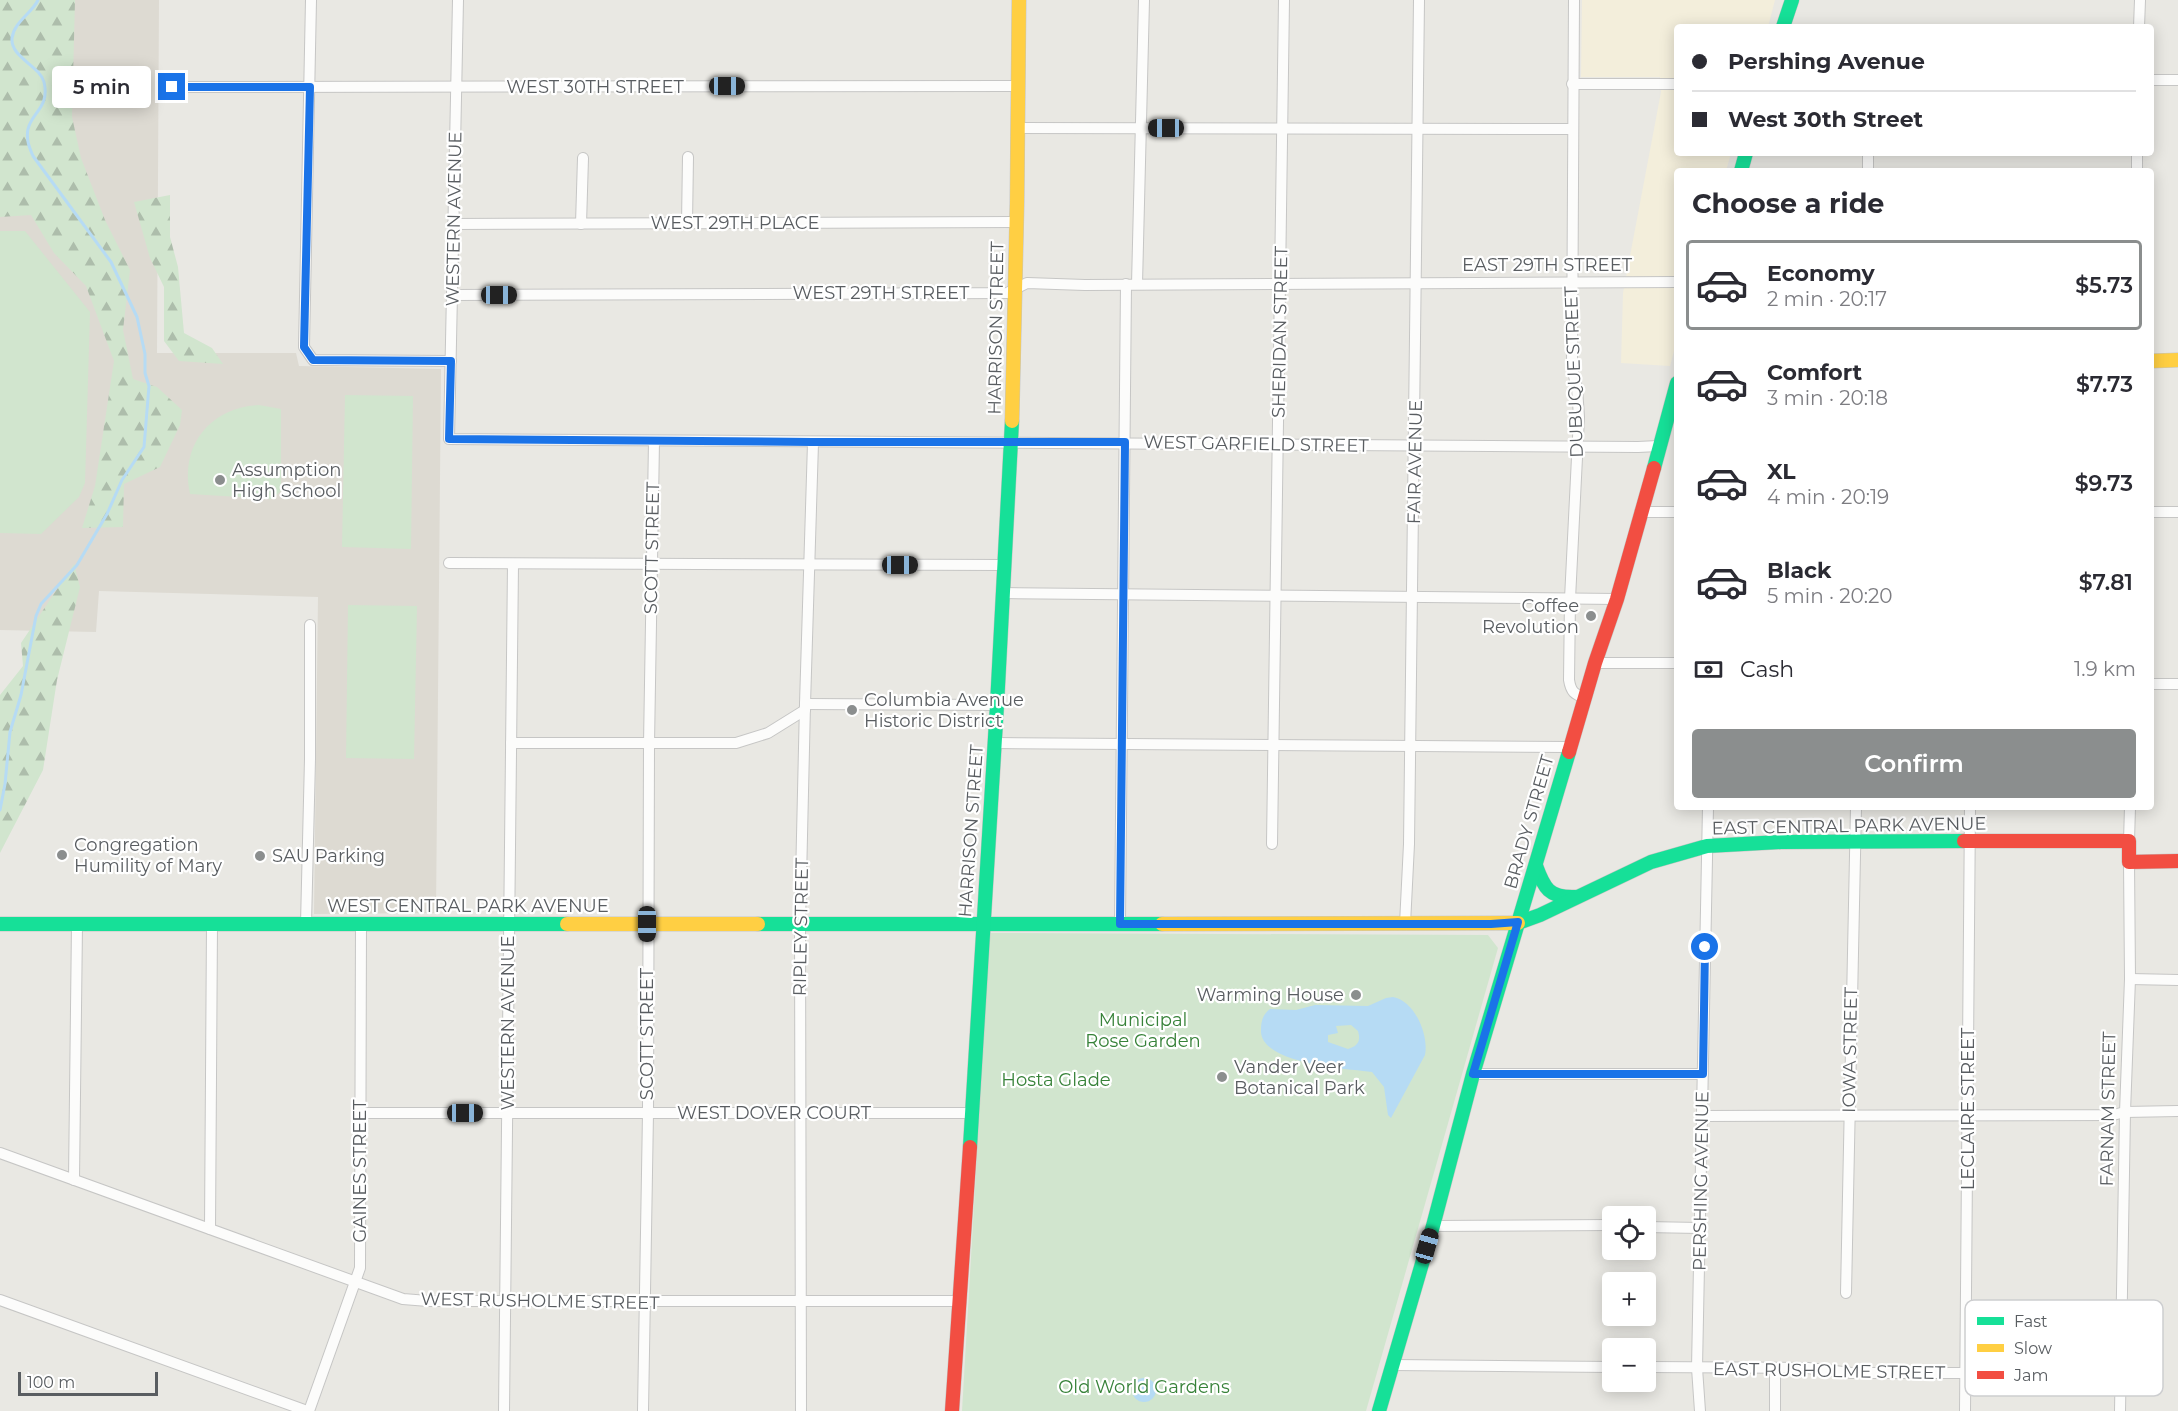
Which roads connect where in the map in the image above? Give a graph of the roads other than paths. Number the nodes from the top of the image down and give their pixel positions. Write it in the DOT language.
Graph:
graph roads {
  1 [pos="311,0"];
  2 [pos="458,0"];
  3 [pos="1019,0"];
  4 [pos="1144,0"];
  5 [pos="1284,0"];
  6 [pos="1419,0"];
  7 [pos="1574,0"];
  8 [pos="1792,0"];
  9 [pos="2139,0"];
  10 [pos="1784,24"];
  11 [pos="2139,24"];
  12 [pos="2154,80"];
  13 [pos="2178,80"];
  14 [pos="1572,84"];
  15 [pos="1674,84"];
  16 [pos="1017,86"];
  17 [pos="172,87"];
  18 [pos="310,87"];
  19 [pos="456,88"];
  20 [pos="1017,128"];
  21 [pos="1142,128"];
  22 [pos="1282,128"];
  23 [pos="1417,128"];
  24 [pos="1572,129"];
  25 [pos="688,157"];
  26 [pos="583,158"];
  27 [pos="1016,222"];
  28 [pos="687,223"];
  29 [pos="453,224"];
  30 [pos="581,224"];
  31 [pos="1571,282"];
  32 [pos="1674,282"];
  33 [pos="1131,284"];
  34 [pos="1280,284"];
  35 [pos="1416,284"];
  36 [pos="1014,290"];
  37 [pos="452,295"];
  38 [pos="2178,360"];
  39 [pos="451,361"];
  40 [pos="2154,361"];
  41 [pos="1674,393"];
  42 [pos="449,439"];
  43 [pos="654,441"];
  44 [pos="813,442"];
  45 [pos="1011,442"];
  46 [pos="1125,442"];
  47 [pos="1278,444"];
  48 [pos="1415,445"];
  49 [pos="1658,446"];
  50 [pos="1577,447"];
  51 [pos="1640,512"];
  52 [pos="1674,512"];
  53 [pos="2154,512"];
  54 [pos="2178,512"];
  55 [pos="448,563"];
  56 [pos="513,564"];
  57 [pos="651,564"];
  58 [pos="809,565"];
  59 [pos="1005,565"];
  60 [pos="1003,593"];
  61 [pos="1123,594"];
  62 [pos="1276,596"];
  63 [pos="1413,597"];
  64 [pos="1570,599"];
  65 [pos="1617,599"];
  66 [pos="310,625"];
  67 [pos="1595,663"];
  68 [pos="1674,663"];
  69 [pos="2154,684"];
  70 [pos="2178,684"];
  71 [pos="1585,698"];
  72 [pos="997,705"];
  73 [pos="805,707"];
  74 [pos="511,743"];
  75 [pos="995,743"];
  76 [pos="649,744"];
  77 [pos="1121,744"];
  78 [pos="1274,745"];
  79 [pos="1411,746"];
  80 [pos="1570,747"];
  81 [pos="1708,810"];
  82 [pos="1856,810"];
  83 [pos="1970,810"];
  84 [pos="2130,810"];
  85 [pos="2129,841"];
  86 [pos="1854,842"];
  87 [pos="1970,842"];
  88 [pos="1272,844"];
  89 [pos="1707,846"];
  90 [pos="2178,861"];
  91 [pos="2129,862"];
  92 [pos="1536,866"];
  93 [pos="1577,897"];
  94 [pos="983,922"];
  95 [pos="1518,922"];
  96 [pos="361,923"];
  97 [pos="0,924"];
  98 [pos="77,924"];
  99 [pos="212,924"];
  100 [pos="306,924"];
  101 [pos="508,924"];
  102 [pos="647,924"];
  103 [pos="800,924"];
  104 [pos="1120,924"];
  105 [pos="1405,924"];
  106 [pos="2130,979"];
  107 [pos="2178,980"];
  108 [pos="1473,1074"];
  109 [pos="1703,1074"];
  110 [pos="2178,1111"];
  111 [pos="2125,1112"];
  112 [pos="361,1113"];
  113 [pos="508,1113"];
  114 [pos="648,1113"];
  115 [pos="971,1113"];
  116 [pos="800,1114"];
  117 [pos="1969,1115"];
  118 [pos="1702,1116"];
  119 [pos="1849,1116"];
  120 [pos="0,1153"];
  121 [pos="74,1180"];
  122 [pos="1432,1226"];
  123 [pos="1602,1226"];
  124 [pos="1656,1227"];
  125 [pos="1700,1228"];
  126 [pos="210,1229"];
  127 [pos="356,1282"];
  128 [pos="1846,1293"];
  129 [pos="0,1300"];
  130 [pos="1965,1300"];
  131 [pos="2121,1300"];
  132 [pos="800,1301"];
  133 [pos="961,1301"];
  134 [pos="506,1302"];
  135 [pos="646,1302"];
  136 [pos="1965,1321"];
  137 [pos="1393,1365"];
  138 [pos="1602,1367"];
  139 [pos="1656,1367"];
  140 [pos="1697,1368"];
  141 [pos="1775,1369"];
  142 [pos="1964,1373"];
  143 [pos="308,1411"];
  144 [pos="504,1411"];
  145 [pos="643,1411"];
  146 [pos="801,1411"];
  147 [pos="952,1411"];
  148 [pos="1379,1411"];
  149 [pos="1700,1411"];
  150 [pos="1775,1411"];
  151 [pos="1965,1411"];
  1 -- 18 [label="street"];
  2 -- 19 [label="street, WESTERN AVENUE"];
  3 -- 16 [label="main road, HARRISON STREET"];
  4 -- 21 [label="street"];
  5 -- 22 [label="street, SHERIDAN STREET"];
  6 -- 23 [label="street, FAIR AVENUE"];
  7 -- 14 [label="street, DUBUQUE STREET"];
  8 -- 10 [label="main road"];
  9 -- 11 [label="street"];
  12 -- 13 [label="street"];
  14 -- 15 [label="street"];
  14 -- 24 [label="street, DUBUQUE STREET"];
  16 -- 19 [label="street, WEST 30TH STREET"];
  16 -- 20 [label="main road, HARRISON STREET"];
  17 -- 18 [label="street, WEST 30TH STREET"];
  18 -- 19 [label="street, WEST 30TH STREET"];
  18 -- 39 [label="street"];
  19 -- 29 [label="street, WESTERN AVENUE"];
  20 -- 21 [label="street"];
  20 -- 27 [label="main road, HARRISON STREET"];
  21 -- 22 [label="street"];
  21 -- 33 [label="street"];
  22 -- 23 [label="street"];
  22 -- 34 [label="street, SHERIDAN STREET"];
  23 -- 24 [label="street"];
  23 -- 35 [label="street, FAIR AVENUE"];
  24 -- 31 [label="street, DUBUQUE STREET"];
  25 -- 28 [label="street"];
  26 -- 30 [label="street"];
  27 -- 28 [label="street, WEST 29TH PLACE"];
  27 -- 36 [label="main road, HARRISON STREET"];
  28 -- 30 [label="street, WEST 29TH PLACE"];
  29 -- 30 [label="street, WEST 29TH PLACE"];
  29 -- 37 [label="street, WESTERN AVENUE"];
  31 -- 32 [label="street, EAST 29TH STREET"];
  31 -- 35 [label="street, EAST 29TH STREET"];
  31 -- 50 [label="street, DUBUQUE STREET"];
  33 -- 34 [label="street, WEST 29TH STREET"];
  33 -- 36 [label="street, WEST 29TH STREET"];
  33 -- 46 [label="street"];
  34 -- 35 [label="street, WEST 29TH STREET"];
  34 -- 47 [label="street, SHERIDAN STREET"];
  35 -- 48 [label="street, FAIR AVENUE"];
  36 -- 37 [label="street, WEST 29TH STREET"];
  36 -- 45 [label="main road, HARRISON STREET"];
  37 -- 39 [label="street, WESTERN AVENUE"];
  38 -- 40 [label="main road"];
  39 -- 42 [label="street, WESTERN AVENUE"];
  41 -- 49 [label="main road, BRADY STREET"];
  42 -- 43 [label="street, WEST GARFIELD STREET"];
  43 -- 44 [label="street, WEST GARFIELD STREET"];
  43 -- 57 [label="street, SCOTT STREET"];
  44 -- 45 [label="street, WEST GARFIELD STREET"];
  44 -- 58 [label="street, RIPLEY STREET"];
  45 -- 46 [label="street, WEST GARFIELD STREET"];
  45 -- 59 [label="main road, HARRISON STREET"];
  46 -- 47 [label="street, WEST GARFIELD STREET"];
  46 -- 61 [label="street"];
  47 -- 48 [label="street, WEST GARFIELD STREET"];
  47 -- 62 [label="street, SHERIDAN STREET"];
  48 -- 50 [label="street, WEST GARFIELD STREET"];
  48 -- 63 [label="street, FAIR AVENUE"];
  49 -- 50 [label="street, WEST GARFIELD STREET"];
  49 -- 51 [label="main road, BRADY STREET"];
  50 -- 64 [label="street, DUBUQUE STREET"];
  51 -- 52 [label="street"];
  51 -- 65 [label="main road, BRADY STREET"];
  53 -- 54 [label="street"];
  55 -- 56 [label="street"];
  56 -- 57 [label="street"];
  56 -- 74 [label="street, WESTERN AVENUE"];
  57 -- 58 [label="street"];
  57 -- 76 [label="street, SCOTT STREET"];
  58 -- 59 [label="street"];
  58 -- 73 [label="street, RIPLEY STREET"];
  59 -- 60 [label="main road, HARRISON STREET"];
  60 -- 61 [label="street"];
  60 -- 72 [label="main road, HARRISON STREET"];
  61 -- 62 [label="street"];
  61 -- 77 [label="street"];
  62 -- 63 [label="street"];
  62 -- 78 [label="street, SHERIDAN STREET"];
  63 -- 64 [label="street"];
  63 -- 79 [label="street, FAIR AVENUE"];
  64 -- 65 [label="street"];
  64 -- 71 [label="street, DUBUQUE STREET"];
  65 -- 67 [label="main road, BRADY STREET"];
  66 -- 100 [label="street"];
  67 -- 68 [label="street"];
  67 -- 71 [label="main road, BRADY STREET"];
  69 -- 70 [label="street"];
  71 -- 80 [label="main road, BRADY STREET"];
  72 -- 73 [label="street"];
  72 -- 75 [label="main road, HARRISON STREET"];
  73 -- 76 [label="street"];
  73 -- 103 [label="street, RIPLEY STREET"];
  74 -- 76 [label="street"];
  74 -- 101 [label="street, WESTERN AVENUE"];
  75 -- 77 [label="street"];
  75 -- 94 [label="main road, HARRISON STREET"];
  76 -- 102 [label="street, SCOTT STREET"];
  77 -- 78 [label="street"];
  77 -- 104 [label="street"];
  78 -- 79 [label="street"];
  78 -- 88 [label="street, SHERIDAN STREET"];
  79 -- 80 [label="street"];
  79 -- 105 [label="street, FAIR AVENUE"];
  80 -- 92 [label="main road, BRADY STREET"];
  81 -- 89 [label="street, PERSHING AVENUE"];
  82 -- 86 [label="street, IOWA STREET"];
  83 -- 87 [label="street, LECLAIRE STREET"];
  84 -- 85 [label="street, FARNAM STREET"];
  85 -- 87 [label="main road, EAST CENTRAL PARK AVENUE"];
  85 -- 91 [label="main road, FARNAM STREET"];
  86 -- 87 [label="main road, EAST CENTRAL PARK AVENUE"];
  86 -- 89 [label="main road, EAST CENTRAL PARK AVENUE"];
  86 -- 119 [label="street, IOWA STREET"];
  87 -- 117 [label="street, LECLAIRE STREET"];
  89 -- 93 [label="main road, EAST CENTRAL PARK AVENUE"];
  89 -- 109 [label="street, PERSHING AVENUE"];
  90 -- 91 [label="main road"];
  91 -- 106 [label="street, FARNAM STREET"];
  92 -- 93 [label="main road"];
  92 -- 95 [label="main road, BRADY STREET"];
  93 -- 95 [label="main road, EAST CENTRAL PARK AVENUE"];
  94 -- 103 [label="main road, WEST CENTRAL PARK AVENUE"];
  94 -- 104 [label="main road, WEST CENTRAL PARK AVENUE"];
  94 -- 115 [label="main road, HARRISON STREET"];
  95 -- 105 [label="main road, EAST CENTRAL PARK AVENUE"];
  95 -- 108 [label="main road, BRADY STREET"];
  96 -- 100 [label="main road, WEST CENTRAL PARK AVENUE"];
  96 -- 101 [label="main road, WEST CENTRAL PARK AVENUE"];
  96 -- 112 [label="street, GAINES STREET"];
  97 -- 98 [label="main road, WEST CENTRAL PARK AVENUE"];
  98 -- 99 [label="main road, WEST CENTRAL PARK AVENUE"];
  98 -- 121 [label="street"];
  99 -- 100 [label="main road, WEST CENTRAL PARK AVENUE"];
  99 -- 126 [label="street"];
  101 -- 102 [label="main road, WEST CENTRAL PARK AVENUE"];
  101 -- 113 [label="street, WESTERN AVENUE"];
  102 -- 103 [label="main road, WEST CENTRAL PARK AVENUE"];
  102 -- 114 [label="street, SCOTT STREET"];
  103 -- 116 [label="street, RIPLEY STREET"];
  104 -- 105 [label="main road, WEST CENTRAL PARK AVENUE"];
  106 -- 107 [label="street"];
  106 -- 111 [label="street, FARNAM STREET"];
  108 -- 109 [label="street"];
  108 -- 122 [label="main road, BRADY STREET"];
  109 -- 118 [label="street, PERSHING AVENUE"];
  110 -- 111 [label="street"];
  111 -- 117 [label="street"];
  111 -- 131 [label="street, FARNAM STREET"];
  112 -- 113 [label="street, WEST DOVER COURT"];
  112 -- 127 [label="street, GAINES STREET"];
  113 -- 114 [label="street, WEST DOVER COURT"];
  113 -- 134 [label="street, WESTERN AVENUE"];
  114 -- 116 [label="street, WEST DOVER COURT"];
  114 -- 135 [label="street, SCOTT STREET"];
  115 -- 116 [label="street, WEST DOVER COURT"];
  115 -- 133 [label="main road, HARRISON STREET"];
  116 -- 132 [label="street, RIPLEY STREET"];
  117 -- 119 [label="street"];
  117 -- 130 [label="street, LECLAIRE STREET"];
  118 -- 119 [label="street"];
  118 -- 125 [label="street, PERSHING AVENUE"];
  119 -- 128 [label="street, IOWA STREET"];
  120 -- 121 [label="street, WEST RUSHOLME STREET"];
  121 -- 126 [label="street, WEST RUSHOLME STREET"];
  122 -- 123 [label="street"];
  122 -- 137 [label="main road, BRADY STREET"];
  124 -- 125 [label="street"];
  125 -- 140 [label="street, PERSHING AVENUE"];
  126 -- 127 [label="street, WEST RUSHOLME STREET"];
  127 -- 134 [label="street, WEST RUSHOLME STREET"];
  127 -- 143 [label="street, GAINES STREET"];
  129 -- 143 [label="street"];
  132 -- 133 [label="street, WEST RUSHOLME STREET"];
  132 -- 135 [label="street, WEST RUSHOLME STREET"];
  132 -- 146 [label="street, RIPLEY STREET"];
  133 -- 147 [label="main road, HARRISON STREET"];
  134 -- 135 [label="street, WEST RUSHOLME STREET"];
  134 -- 144 [label="street, WESTERN AVENUE"];
  135 -- 145 [label="street, SCOTT STREET"];
  136 -- 142 [label="street, LECLAIRE STREET"];
  137 -- 138 [label="street"];
  137 -- 148 [label="main road, BRADY STREET"];
  139 -- 140 [label="street, EAST RUSHOLME STREET"];
  140 -- 141 [label="street, EAST RUSHOLME STREET"];
  140 -- 149 [label="street, PERSHING AVENUE"];
  141 -- 142 [label="street, EAST RUSHOLME STREET"];
  141 -- 150 [label="street"];
  142 -- 151 [label="street, LECLAIRE STREET"];
}
